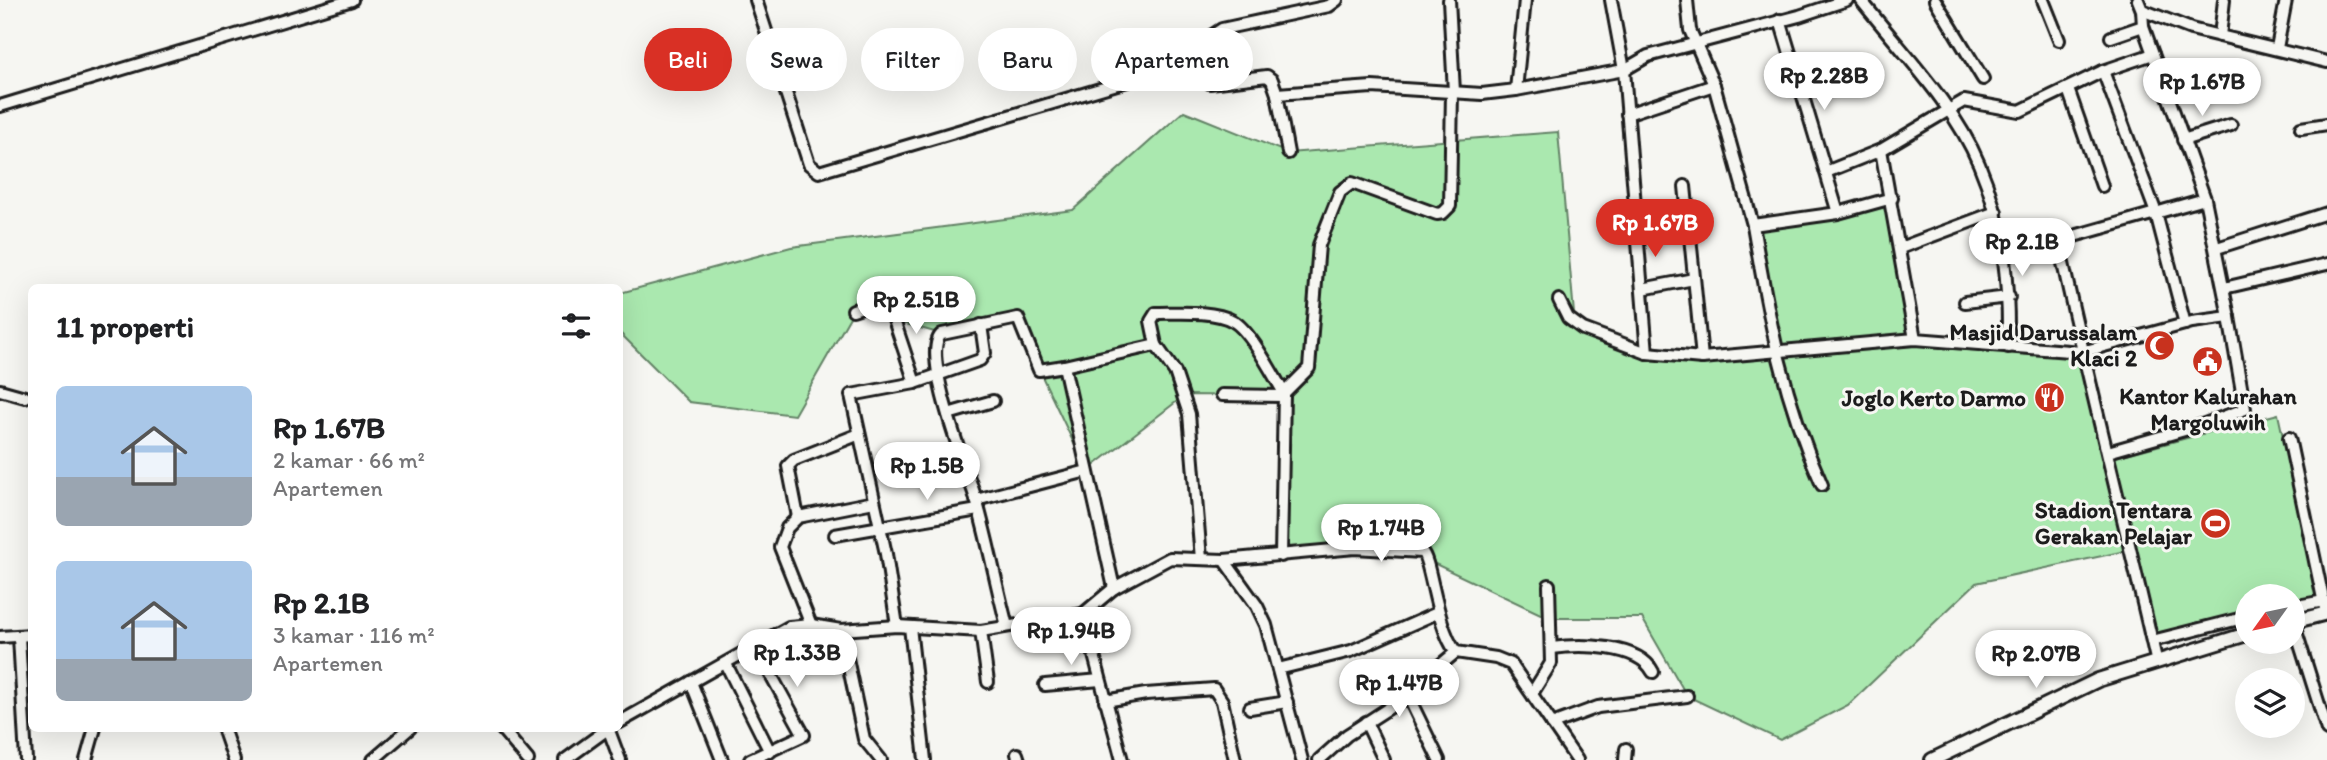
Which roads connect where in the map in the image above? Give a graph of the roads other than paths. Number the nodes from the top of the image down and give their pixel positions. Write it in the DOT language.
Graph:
graph roads {
  1 [pos="352,0"];
  2 [pos="756,0"];
  3 [pos="1337,0"];
  4 [pos="1449,0"];
  5 [pos="1525,0"];
  6 [pos="1611,0"];
  7 [pos="1687,0"];
  8 [pos="1847,0"];
  9 [pos="1861,0"];
  10 [pos="1935,0"];
  11 [pos="2043,0"];
  12 [pos="2224,0"];
  13 [pos="2286,0"];
  14 [pos="1820,5"];
  15 [pos="2140,5"];
  16 [pos="1780,20"];
  17 [pos="2143,26"];
  18 [pos="1229,28"];
  19 [pos="2220,36"];
  20 [pos="2110,37"];
  21 [pos="2059,40"];
  22 [pos="1696,42"];
  23 [pos="2277,48"];
  24 [pos="2153,54"];
  25 [pos="2327,62"];
  26 [pos="1624,71"];
  27 [pos="2103,71"];
  28 [pos="1253,78"];
  29 [pos="1983,79"];
  30 [pos="1714,85"];
  31 [pos="2068,89"];
  32 [pos="1516,90"];
  33 [pos="1093,91"];
  34 [pos="1453,92"];
  35 [pos="1277,94"];
  36 [pos="0,106"];
  37 [pos="1946,110"];
  38 [pos="1627,114"];
  39 [pos="2327,124"];
  40 [pos="2231,125"];
  41 [pos="2301,128"];
  42 [pos="2183,141"];
  43 [pos="1881,150"];
  44 [pos="1288,153"];
  45 [pos="1826,172"];
  46 [pos="1685,186"];
  47 [pos="2102,186"];
  48 [pos="1892,198"];
  49 [pos="2205,199"];
  50 [pos="1996,212"];
  51 [pos="1838,213"];
  52 [pos="2156,213"];
  53 [pos="2327,213"];
  54 [pos="1753,225"];
  55 [pos="2058,240"];
  56 [pos="2217,247"];
  57 [pos="1900,248"];
  58 [pos="2003,256"];
  59 [pos="2327,264"];
  60 [pos="1694,279"];
  61 [pos="2224,288"];
  62 [pos="1642,289"];
  63 [pos="2008,298"];
  64 [pos="887,299"];
  65 [pos="915,300"];
  66 [pos="1559,300"];
  67 [pos="1965,302"];
  68 [pos="853,310"];
  69 [pos="2229,317"];
  70 [pos="2185,324"];
  71 [pos="981,325"];
  72 [pos="1915,339"];
  73 [pos="1156,345"];
  74 [pos="2008,347"];
  75 [pos="1774,351"];
  76 [pos="2082,352"];
  77 [pos="1647,353"];
  78 [pos="1702,358"];
  79 [pos="1064,366"];
  80 [pos="938,377"];
  81 [pos="915,383"];
  82 [pos="0,390"];
  83 [pos="1284,395"];
  84 [pos="1222,396"];
  85 [pos="25,397"];
  86 [pos="993,401"];
  87 [pos="948,414"];
  88 [pos="858,435"];
  89 [pos="2289,438"];
  90 [pos="2108,452"];
  91 [pos="1087,471"];
  92 [pos="1822,485"];
  93 [pos="874,502"];
  94 [pos="977,505"];
  95 [pos="798,517"];
  96 [pos="880,525"];
  97 [pos="835,535"];
  98 [pos="1280,556"];
  99 [pos="1201,559"];
  100 [pos="1224,561"];
  101 [pos="1549,585"];
  102 [pos="1114,588"];
  103 [pos="2305,608"];
  104 [pos="2326,609"];
  105 [pos="1437,613"];
  106 [pos="1083,614"];
  107 [pos="2305,617"];
  108 [pos="2235,620"];
  109 [pos="811,625"];
  110 [pos="897,626"];
  111 [pos="1007,626"];
  112 [pos="911,627"];
  113 [pos="841,630"];
  114 [pos="981,631"];
  115 [pos="28,636"];
  116 [pos="0,637"];
  117 [pos="19,637"];
  118 [pos="2235,637"];
  119 [pos="2151,641"];
  120 [pos="755,646"];
  121 [pos="1552,648"];
  122 [pos="1457,652"];
  123 [pos="2303,654"];
  124 [pos="2156,659"];
  125 [pos="726,664"];
  126 [pos="1278,669"];
  127 [pos="1653,672"];
  128 [pos="1100,680"];
  129 [pos="691,682"];
  130 [pos="988,682"];
  131 [pos="1045,685"];
  132 [pos="1533,692"];
  133 [pos="1407,694"];
  134 [pos="1687,696"];
  135 [pos="1105,701"];
  136 [pos="1287,702"];
  137 [pos="1250,708"];
  138 [pos="623,720"];
  139 [pos="1366,722"];
  140 [pos="1552,724"];
  141 [pos="2327,730"];
  142 [pos="94,732"];
  143 [pos="224,732"];
  144 [pos="405,732"];
  145 [pos="504,732"];
  146 [pos="604,732"];
  147 [pos="610,732"];
  148 [pos="770,752"];
  149 [pos="26,760"];
  150 [pos="86,760"];
  151 [pos="234,760"];
  152 [pos="373,760"];
  153 [pos="528,760"];
  154 [pos="565,760"];
  155 [pos="620,760"];
  156 [pos="722,760"];
  157 [pos="750,760"];
  158 [pos="881,760"];
  159 [pos="925,760"];
  160 [pos="1122,760"];
  161 [pos="1235,760"];
  162 [pos="1302,760"];
  163 [pos="1319,760"];
  164 [pos="1384,760"];
  165 [pos="1439,760"];
  166 [pos="1577,760"];
  167 [pos="1932,760"];
  1 -- 36 [label="street"];
  2 -- 33 [label="street"];
  3 -- 18 [label="street"];
  4 -- 34 [label="street"];
  5 -- 32 [label="street"];
  6 -- 26 [label="street"];
  7 -- 22 [label="street"];
  8 -- 14 [label="street"];
  9 -- 37 [label="street"];
  10 -- 29 [label="street"];
  11 -- 21 [label="street"];
  12 -- 19 [label="street"];
  13 -- 23 [label="street"];
  14 -- 16 [label="street"];
  15 -- 17 [label="street"];
  15 -- 19 [label="street"];
  16 -- 22 [label="street"];
  16 -- 45 [label="street"];
  17 -- 20 [label="street"];
  17 -- 24 [label="street"];
  19 -- 23 [label="street"];
  22 -- 26 [label="street"];
  22 -- 30 [label="street"];
  23 -- 25 [label="street"];
  24 -- 27 [label="street"];
  24 -- 42 [label="street"];
  26 -- 32 [label="street"];
  26 -- 38 [label="street"];
  27 -- 31 [label="street"];
  27 -- 52 [label="street"];
  28 -- 35 [label="street"];
  30 -- 38 [label="street"];
  30 -- 54 [label="street"];
  31 -- 37 [label="street"];
  31 -- 47 [label="street"];
  32 -- 34 [label="street"];
  34 -- 35 [label="street"];
  34 -- 83 [label="street"];
  35 -- 44 [label="street"];
  37 -- 43 [label="street"];
  37 -- 50 [label="street"];
  38 -- 62 [label="street"];
  39 -- 41 [label="street"];
  40 -- 42 [label="street"];
  42 -- 49 [label="street"];
  43 -- 45 [label="street"];
  43 -- 48 [label="street"];
  45 -- 51 [label="street"];
  46 -- 60 [label="street"];
  48 -- 51 [label="street"];
  48 -- 57 [label="street"];
  49 -- 52 [label="street"];
  49 -- 56 [label="street"];
  50 -- 57 [label="street"];
  50 -- 58 [label="street"];
  51 -- 54 [label="street"];
  52 -- 55 [label="street"];
  52 -- 70 [label="street"];
  53 -- 56 [label="street"];
  54 -- 75 [label="street"];
  55 -- 58 [label="street"];
  55 -- 76 [label="street"];
  56 -- 61 [label="street"];
  57 -- 72 [label="street"];
  58 -- 63 [label="street"];
  59 -- 61 [label="street"];
  60 -- 62 [label="street"];
  60 -- 78 [label="street"];
  61 -- 69 [label="street"];
  62 -- 77 [label="street"];
  63 -- 67 [label="street"];
  63 -- 74 [label="street"];
  64 -- 65 [label="street"];
  64 -- 68 [label="street"];
  64 -- 81 [label="street"];
  66 -- 77 [label="street"];
  69 -- 70 [label="street"];
  69 -- 90 [label="street"];
  70 -- 76 [label="street"];
  71 -- 79 [label="street"];
  71 -- 80 [label="street"];
  71 -- 80 [label="street"];
  72 -- 74 [label="street"];
  72 -- 75 [label="street"];
  73 -- 79 [label="street"];
  73 -- 83 [label="street"];
  73 -- 99 [label="street"];
  74 -- 76 [label="street"];
  75 -- 78 [label="street"];
  75 -- 92 [label="street"];
  76 -- 90 [label="street"];
  77 -- 78 [label="street"];
  79 -- 91 [label="street"];
  80 -- 81 [label="street"];
  80 -- 87 [label="street"];
  81 -- 88 [label="street"];
  82 -- 85 [label="street"];
  83 -- 84 [label="street"];
  83 -- 98 [label="street"];
  86 -- 87 [label="street"];
  87 -- 94 [label="street"];
  88 -- 93 [label="street"];
  88 -- 95 [label="street"];
  89 -- 104 [label="street"];
  90 -- 119 [label="street"];
  91 -- 94 [label="street"];
  91 -- 102 [label="street"];
  93 -- 95 [label="street"];
  93 -- 96 [label="street"];
  94 -- 96 [label="street"];
  94 -- 111 [label="street"];
  95 -- 109 [label="street"];
  96 -- 97 [label="street"];
  96 -- 110 [label="street"];
  98 -- 100 [label="street"];
  98 -- 105 [label="street"];
  99 -- 100 [label="street"];
  99 -- 102 [label="street"];
  100 -- 126 [label="street"];
  101 -- 121 [label="street"];
  102 -- 106 [label="street"];
  103 -- 104 [label="street"];
  104 -- 107 [label="main road"];
  105 -- 122 [label="street"];
  105 -- 126 [label="street"];
  106 -- 111 [label="street"];
  106 -- 128 [label="street"];
  108 -- 119 [label="street"];
  109 -- 113 [label="street"];
  109 -- 120 [label="street"];
  110 -- 112 [label="street"];
  110 -- 113 [label="street"];
  111 -- 114 [label="street"];
  112 -- 114 [label="street"];
  112 -- 159 [label="street"];
  113 -- 158 [label="street"];
  114 -- 130 [label="street"];
  115 -- 117 [label="street"];
  116 -- 117 [label="street"];
  117 -- 149 [label="street"];
  118 -- 124 [label="main road"];
  119 -- 124 [label="street"];
  120 -- 125 [label="street"];
  120 -- 148 [label="street"];
  121 -- 127 [label="street"];
  121 -- 132 [label="street"];
  122 -- 132 [label="street"];
  122 -- 133 [label="street"];
  123 -- 141 [label="street"];
  124 -- 167 [label="main road"];
  125 -- 129 [label="street"];
  125 -- 148 [label="street"];
  126 -- 136 [label="street"];
  128 -- 131 [label="street"];
  128 -- 135 [label="street"];
  129 -- 138 [label="street"];
  129 -- 156 [label="street"];
  132 -- 140 [label="street"];
  133 -- 139 [label="street"];
  133 -- 165 [label="street"];
  134 -- 140 [label="street"];
  135 -- 160 [label="street"];
  135 -- 161 [label="street"];
  136 -- 137 [label="street"];
  136 -- 162 [label="street"];
  139 -- 163 [label="street"];
  139 -- 164 [label="street"];
  140 -- 166 [label="street"];
  142 -- 150 [label="street"];
  143 -- 151 [label="street"];
  144 -- 152 [label="street"];
  145 -- 153 [label="street"];
  146 -- 154 [label="street"];
  147 -- 155 [label="street"];
  148 -- 157 [label="street"];
}
